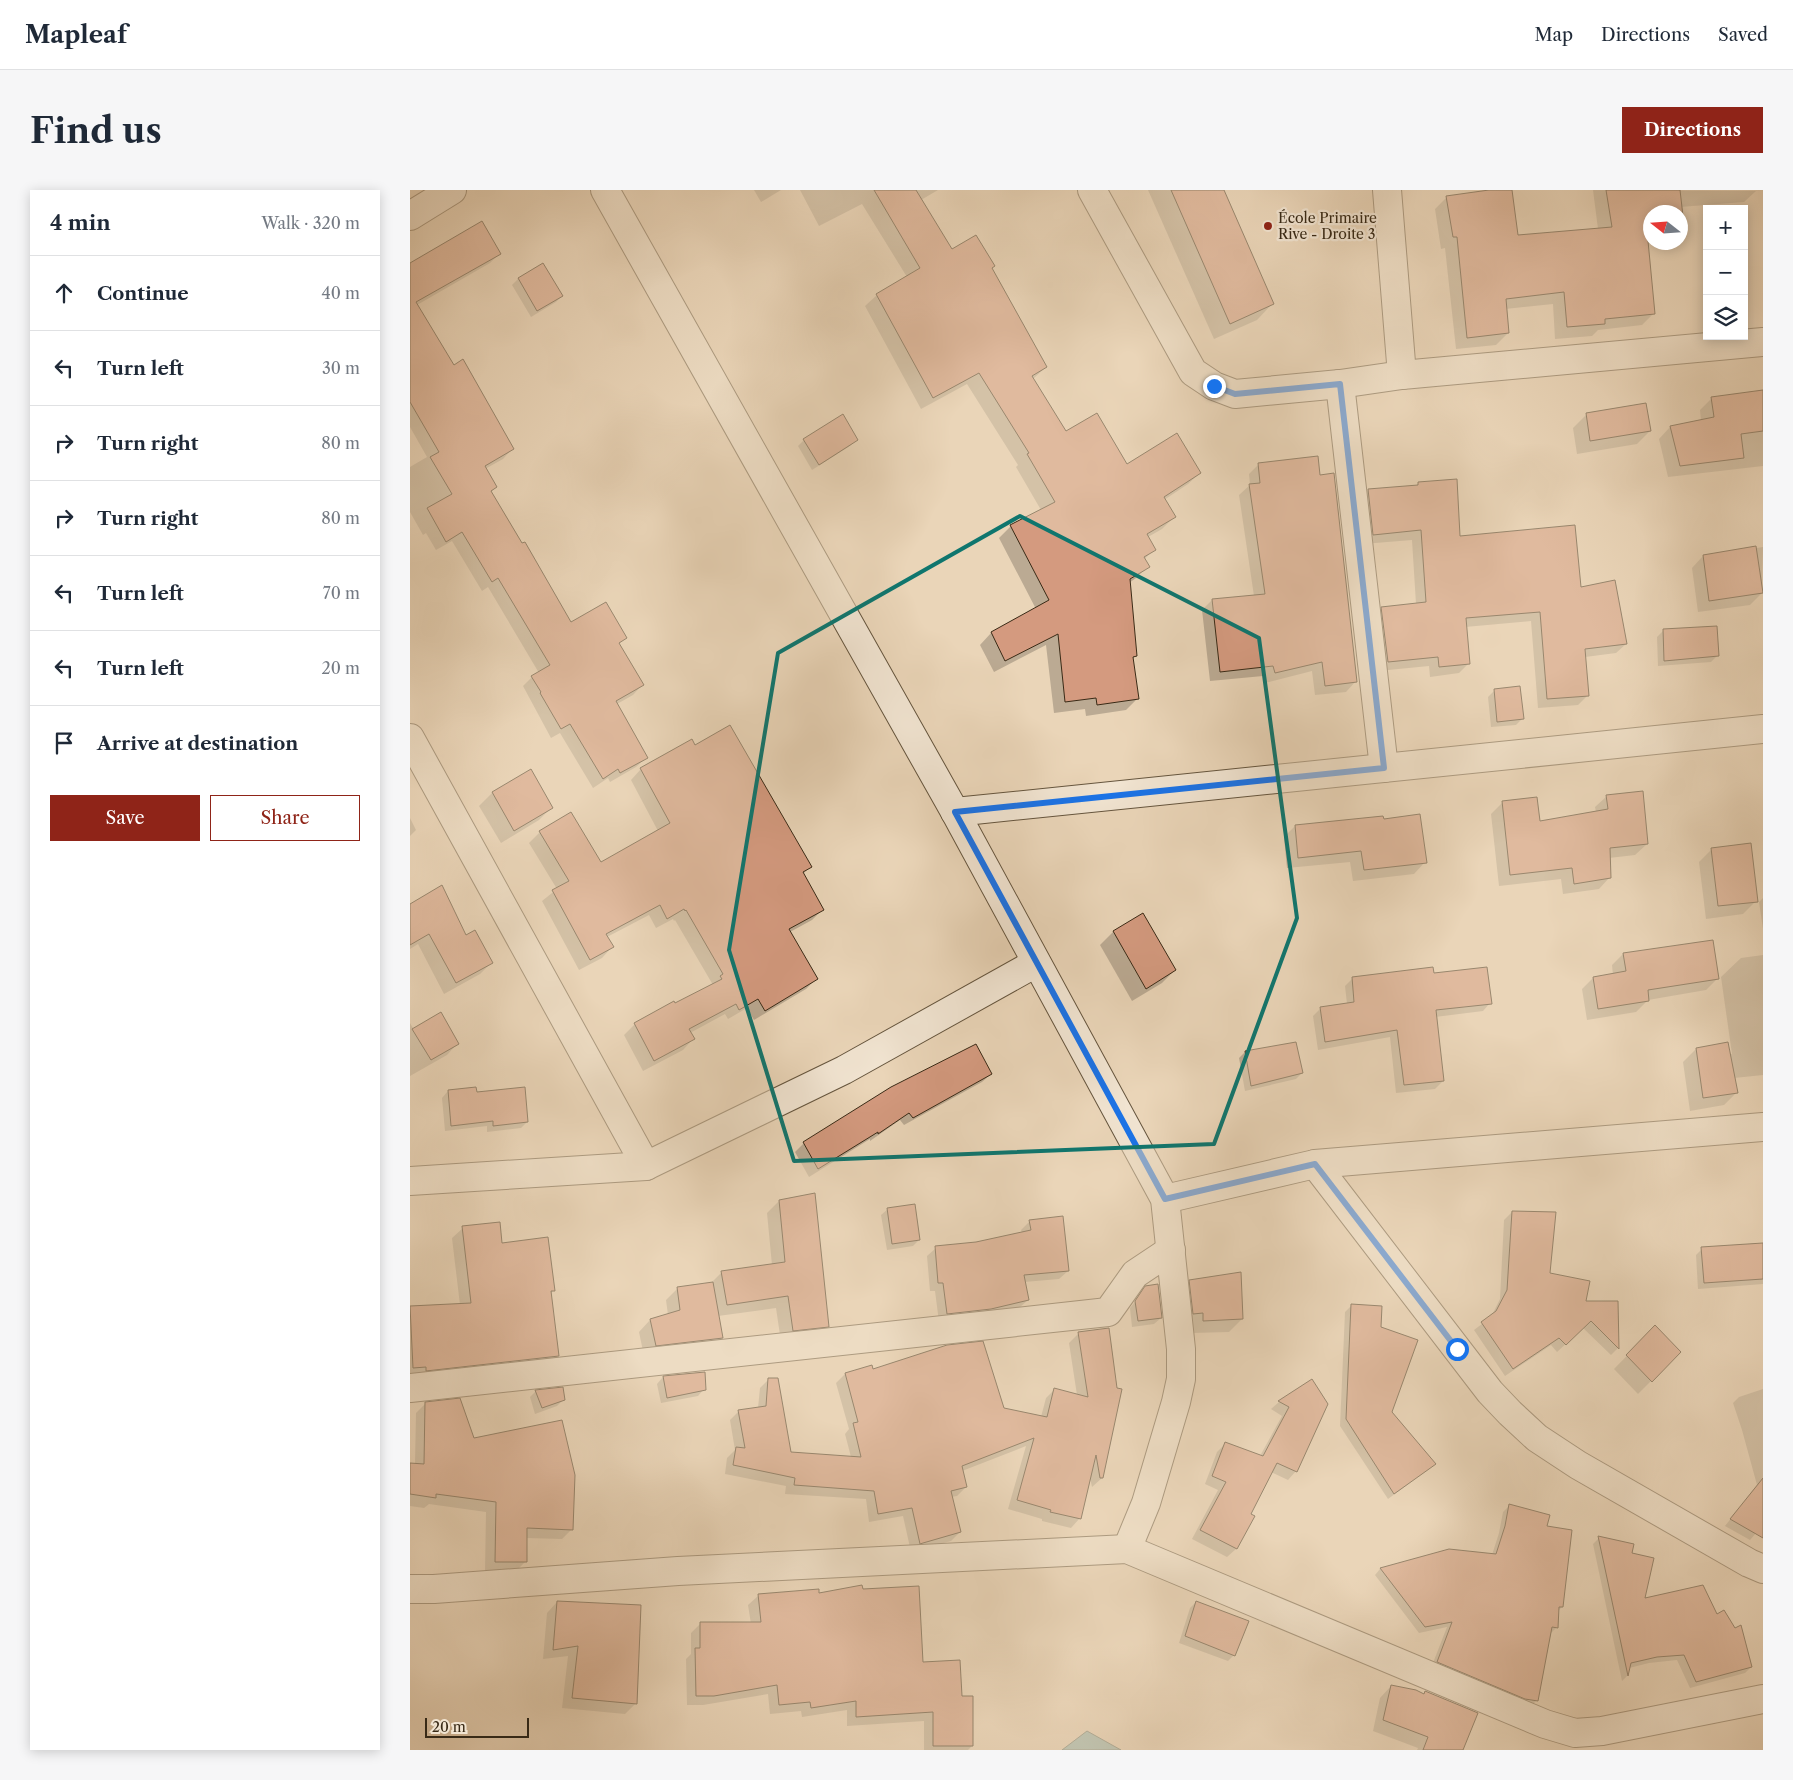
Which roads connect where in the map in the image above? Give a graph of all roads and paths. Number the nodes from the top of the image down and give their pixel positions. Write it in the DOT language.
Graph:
graph roads {
  1 [pos="452,190"];
  2 [pos="605,190"];
  3 [pos="1092,190"];
  4 [pos="1388,190"];
  5 [pos="410,216"];
  6 [pos="1763,342"];
  7 [pos="1402,375"];
  8 [pos="1340,384"];
  9 [pos="1763,729"];
  10 [pos="410,738"];
  11 [pos="1384,768"];
  12 [pos="955,812"];
  13 [pos="1036,963"];
  14 [pos="1763,1127"];
  15 [pos="1315,1164"];
  16 [pos="646,1166"];
  17 [pos="410,1181"];
  18 [pos="1165,1199"];
  19 [pos="1171,1250"];
  20 [pos="410,1388"];
  21 [pos="1127,1549"];
  22 [pos="1763,1569"];
  23 [pos="410,1589"];
  24 [pos="1763,1700"];
  1 -- 5 [label="street"];
  2 -- 12 [label="street"];
  3 -- 8 [label="street"];
  4 -- 7 [label="street"];
  6 -- 7 [label="street"];
  7 -- 8 [label="street"];
  8 -- 11 [label="street"];
  9 -- 11 [label="street"];
  10 -- 16 [label="street"];
  11 -- 12 [label="street"];
  12 -- 13 [label="street"];
  13 -- 16 [label="street"];
  13 -- 18 [label="street"];
  14 -- 15 [label="street"];
  15 -- 18 [label="street"];
  15 -- 22 [label="street"];
  16 -- 17 [label="street"];
  18 -- 19 [label="street"];
  19 -- 20 [label="street"];
  19 -- 21 [label="street"];
  21 -- 23 [label="street"];
  21 -- 24 [label="street"];
}
